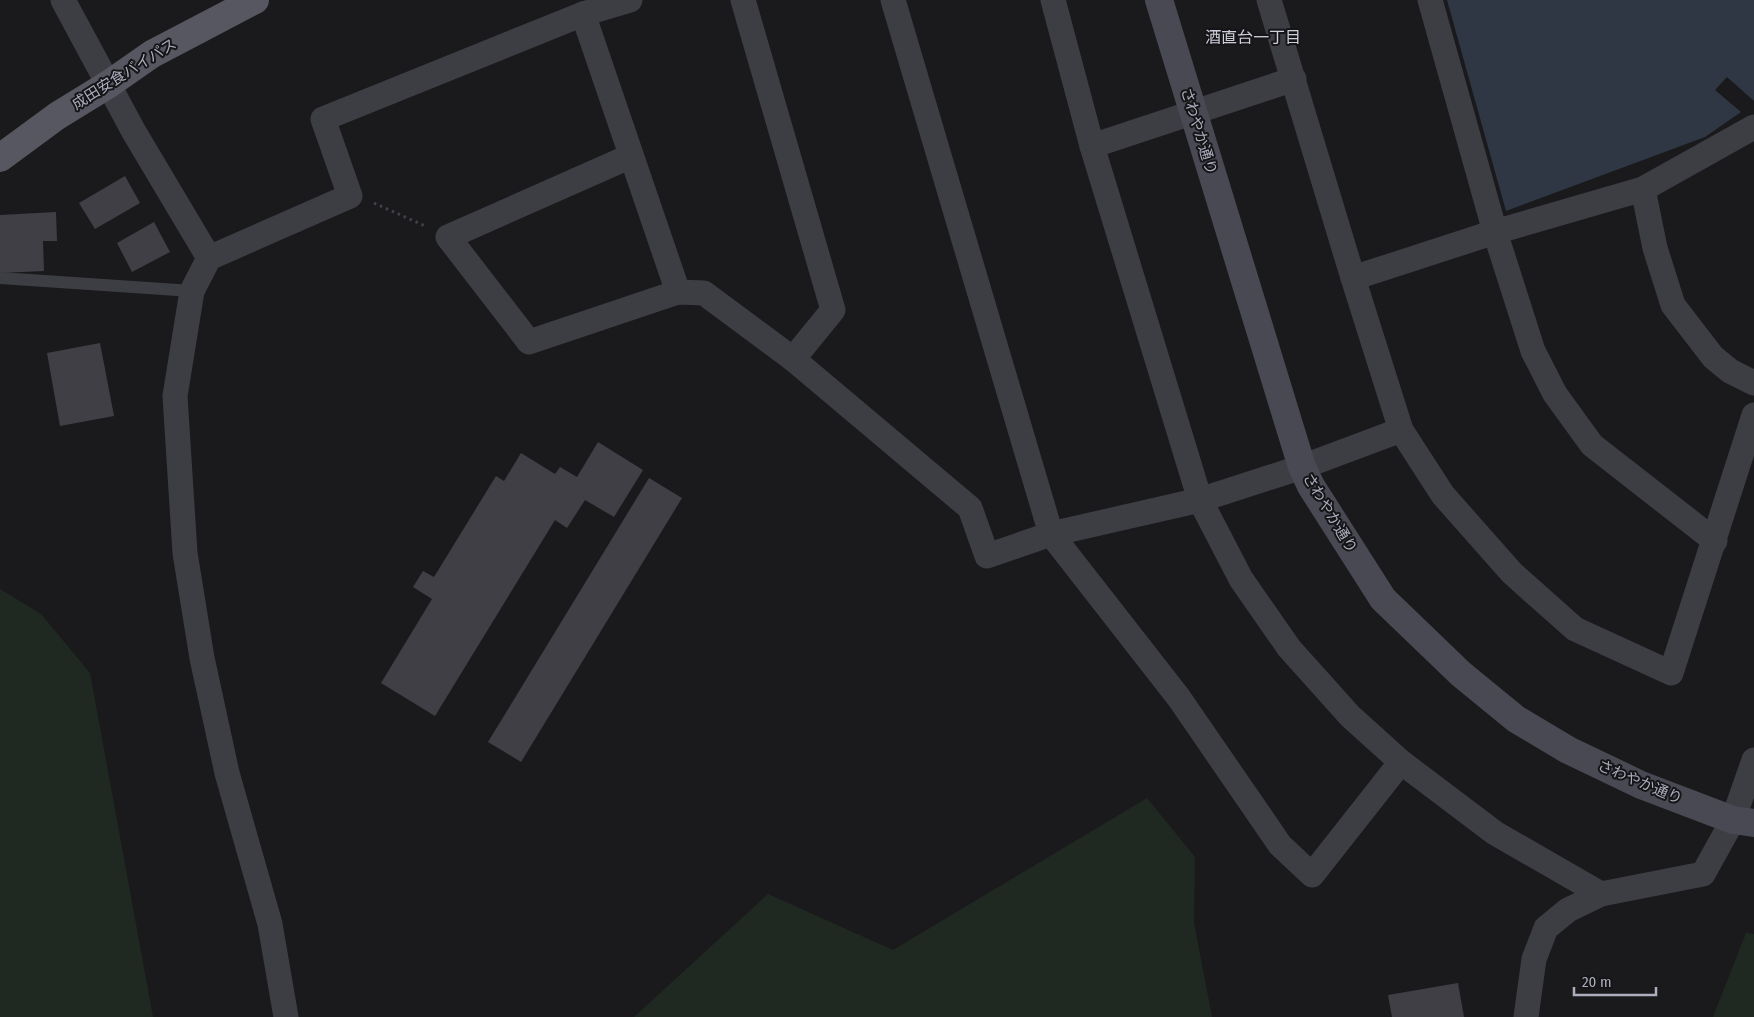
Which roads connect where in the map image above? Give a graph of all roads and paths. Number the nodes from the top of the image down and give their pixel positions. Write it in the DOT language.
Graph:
graph roads {
  1 [pos="63,0"];
  2 [pos="255,0"];
  3 [pos="630,0"];
  4 [pos="743,0"];
  5 [pos="893,0"];
  6 [pos="1053,0"];
  7 [pos="1158,0"];
  8 [pos="1270,0"];
  9 [pos="1430,0"];
  10 [pos="583,14"];
  11 [pos="1294,79"];
  12 [pos="109,84"];
  13 [pos="1193,112"];
  14 [pos="1754,127"];
  15 [pos="1092,146"];
  16 [pos="631,156"];
  17 [pos="0,158"];
  18 [pos="1643,189"];
  19 [pos="350,196"];
  20 [pos="1494,232"];
  21 [pos="448,237"];
  22 [pos="209,258"];
  23 [pos="0,278"];
  24 [pos="1353,278"];
  25 [pos="192,291"];
  26 [pos="678,292"];
  27 [pos="793,359"];
  28 [pos="1754,383"];
  29 [pos="1754,415"];
  30 [pos="1401,430"];
  31 [pos="1302,467"];
  32 [pos="1200,500"];
  33 [pos="1051,534"];
  34 [pos="1715,541"];
  35 [pos="1754,760"];
  36 [pos="1401,762"];
  37 [pos="1743,822"];
  38 [pos="1601,894"];
  39 [pos="286,1017"];
  40 [pos="1526,1017"];
  1 -- 12 [label="street"];
  2 -- 12 [label="main road, 成田安食バイパス"];
  3 -- 10 [label="street"];
  4 -- 27 [label="street"];
  5 -- 33 [label="street"];
  6 -- 15 [label="street"];
  7 -- 13 [label="street, さわやか通り"];
  8 -- 11 [label="street"];
  9 -- 20 [label="street"];
  10 -- 16 [label="street"];
  10 -- 19 [label="street"];
  11 -- 13 [label="street"];
  11 -- 24 [label="street"];
  12 -- 17 [label="main road, 成田安食バイパス"];
  12 -- 22 [label="street"];
  13 -- 15 [label="street"];
  13 -- 31 [label="street, さわやか通り"];
  14 -- 18 [label="street"];
  15 -- 32 [label="street"];
  16 -- 21 [label="street"];
  16 -- 26 [label="street"];
  18 -- 20 [label="street"];
  18 -- 28 [label="street"];
  19 -- 21 [label="path"];
  19 -- 22 [label="street"];
  20 -- 24 [label="street"];
  20 -- 34 [label="street"];
  21 -- 26 [label="street"];
  22 -- 25 [label="street"];
  23 -- 25 [label="lane"];
  24 -- 30 [label="street"];
  25 -- 39 [label="street"];
  26 -- 27 [label="street"];
  27 -- 33 [label="street"];
  29 -- 34 [label="street"];
  30 -- 31 [label="street"];
  30 -- 34 [label="street"];
  31 -- 32 [label="street"];
  31 -- 37 [label="street, さわやか通り"];
  32 -- 33 [label="street"];
  32 -- 36 [label="street"];
  33 -- 36 [label="street"];
  35 -- 37 [label="street"];
  36 -- 38 [label="street"];
  37 -- 38 [label="street"];
  38 -- 40 [label="street"];
}
